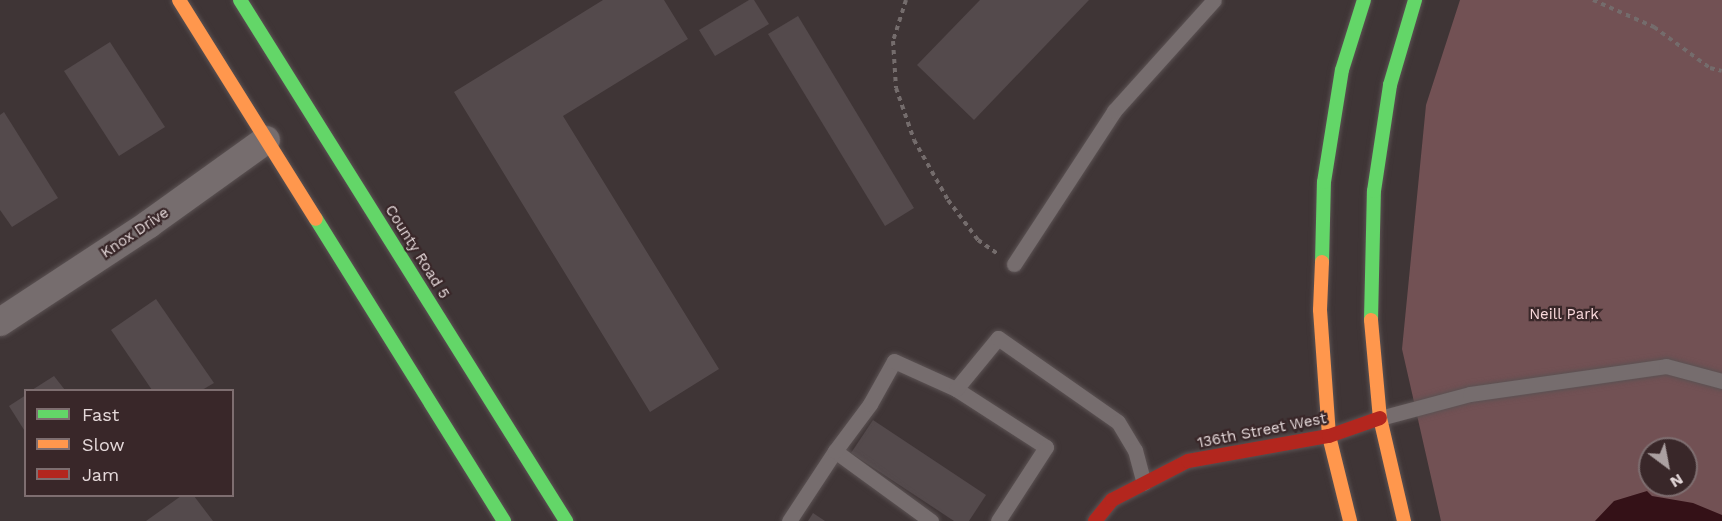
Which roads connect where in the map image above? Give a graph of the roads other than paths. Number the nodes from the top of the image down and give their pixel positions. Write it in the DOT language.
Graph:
graph roads {
  1 [pos="179,0"];
  2 [pos="240,0"];
  3 [pos="1214,0"];
  4 [pos="1364,0"];
  5 [pos="1415,0"];
  6 [pos="266,140"];
  7 [pos="1014,264"];
  8 [pos="0,322"];
  9 [pos="1722,381"];
  10 [pos="956,389"];
  11 [pos="1380,418"];
  12 [pos="1329,436"];
  13 [pos="835,451"];
  14 [pos="1144,483"];
  15 [pos="504,521"];
  16 [pos="566,521"];
  17 [pos="789,521"];
  18 [pos="931,521"];
  19 [pos="998,521"];
  20 [pos="1095,521"];
  21 [pos="1350,521"];
  22 [pos="1404,521"];
  1 -- 6 [label="street"];
  2 -- 16 [label="street, County Road 5"];
  3 -- 7 [label="lane"];
  4 -- 12 [label="street"];
  5 -- 11 [label="street"];
  6 -- 8 [label="street, Knox Drive"];
  6 -- 15 [label="street"];
  9 -- 11 [label="lane"];
  10 -- 13 [label="lane"];
  10 -- 14 [label="lane"];
  10 -- 19 [label="lane"];
  11 -- 12 [label="street, 136th Street West"];
  11 -- 22 [label="street"];
  12 -- 14 [label="street, 136th Street West"];
  12 -- 21 [label="street"];
  13 -- 17 [label="lane"];
  13 -- 18 [label="lane"];
  14 -- 20 [label="street, 136th Street West"];
}
